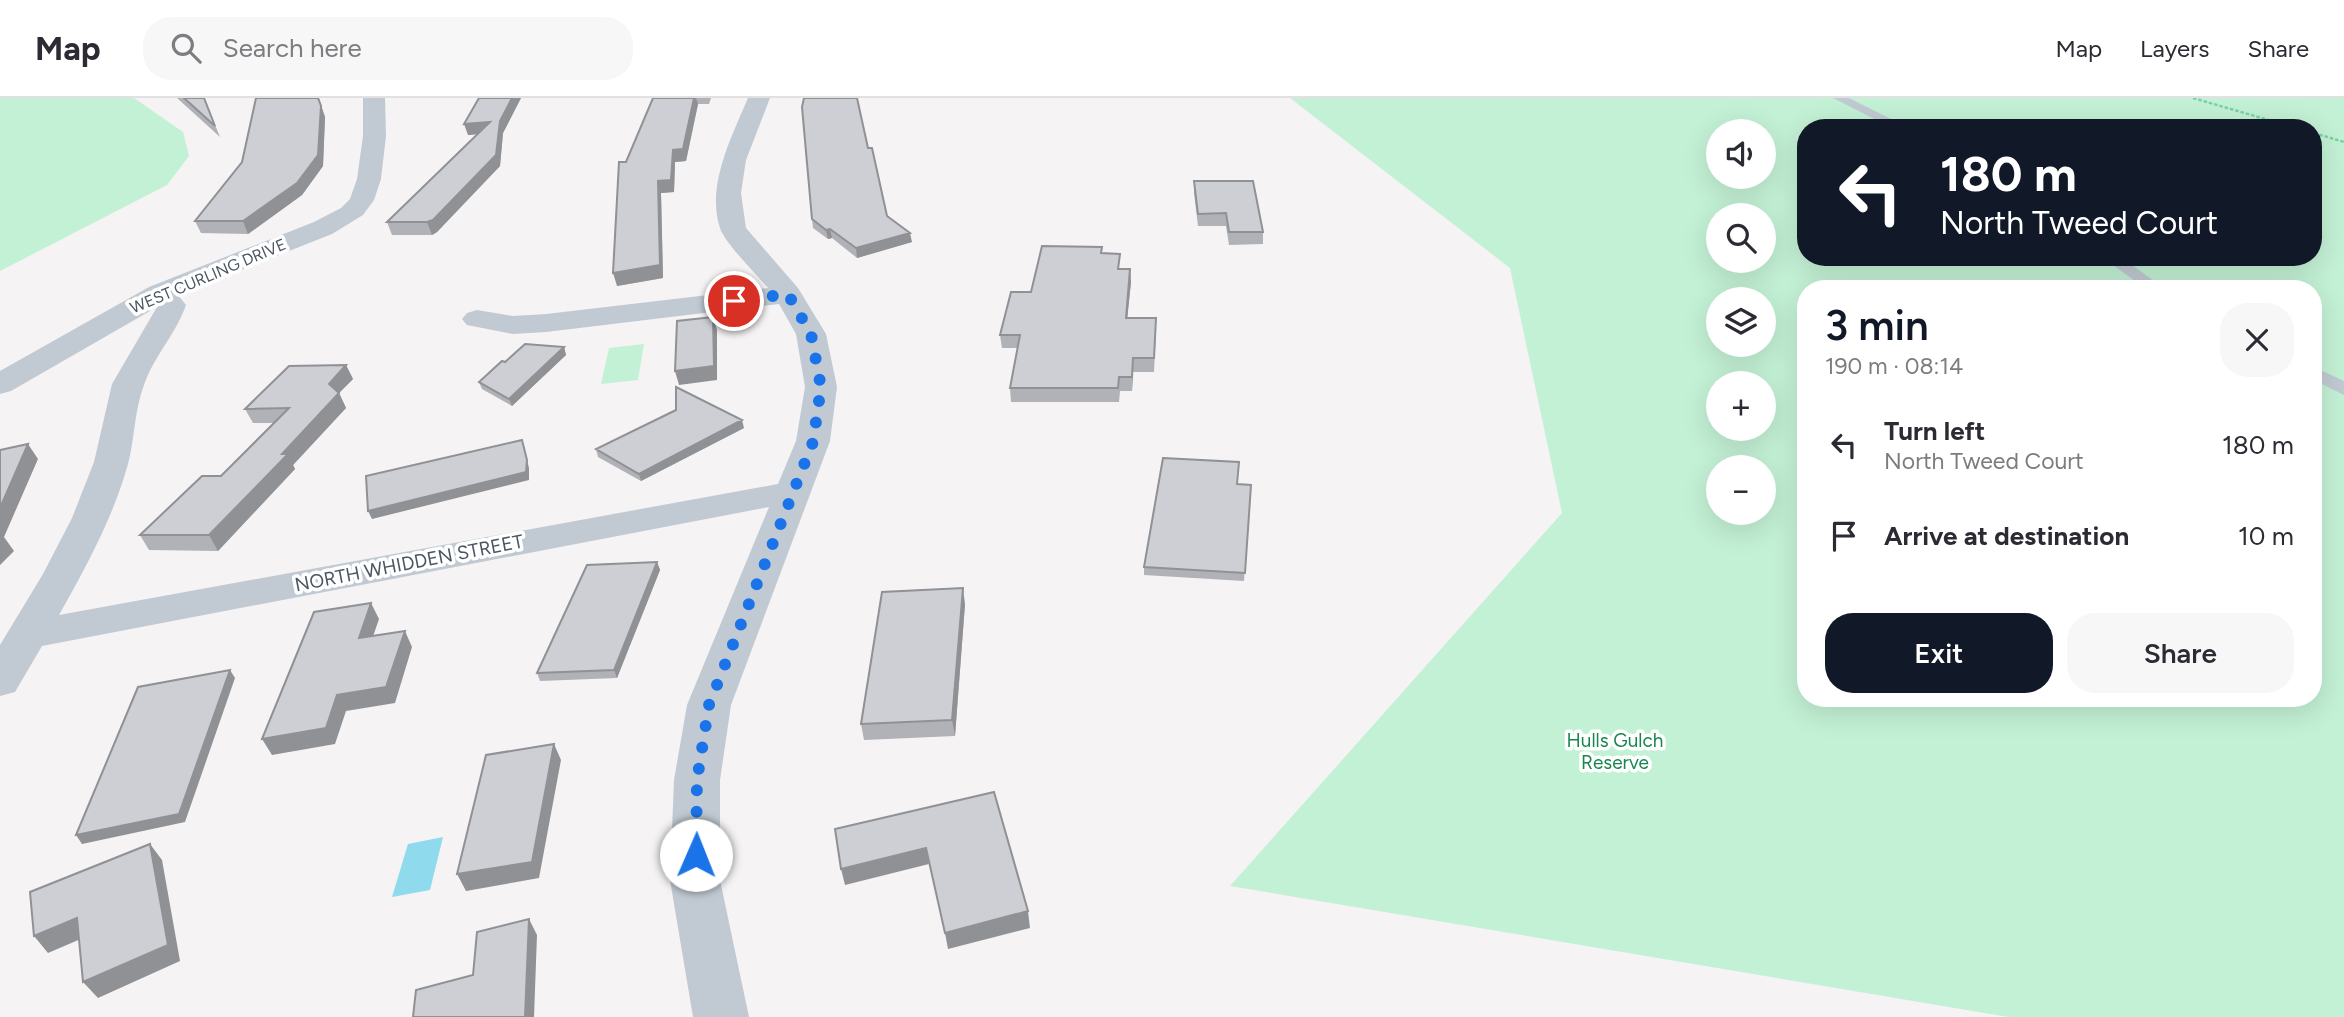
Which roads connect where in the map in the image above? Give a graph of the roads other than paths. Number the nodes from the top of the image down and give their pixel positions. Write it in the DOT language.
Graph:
graph roads {
  1 [pos="374,98"];
  2 [pos="759,98"];
  3 [pos="1839,98"];
  4 [pos="1884,119"];
  5 [pos="2123,266"];
  6 [pos="2144,280"];
  7 [pos="159,293"];
  8 [pos="788,294"];
  9 [pos="477,319"];
  10 [pos="0,384"];
  11 [pos="793,492"];
  12 [pos="26,635"];
  13 [pos="0,681"];
  14 [pos="720,1017"];
  1 -- 7 [label="street, WEST CURLING DRIVE"];
  2 -- 8 [label="street"];
  3 -- 4 [label="lane"];
  5 -- 6 [label="lane"];
  7 -- 10 [label="street, WEST CURLING DRIVE"];
  7 -- 12 [label="street"];
  8 -- 9 [label="street"];
  8 -- 11 [label="street"];
  11 -- 12 [label="street, NORTH WHIDDEN STREET"];
  11 -- 14 [label="street"];
  12 -- 13 [label="street"];
}
